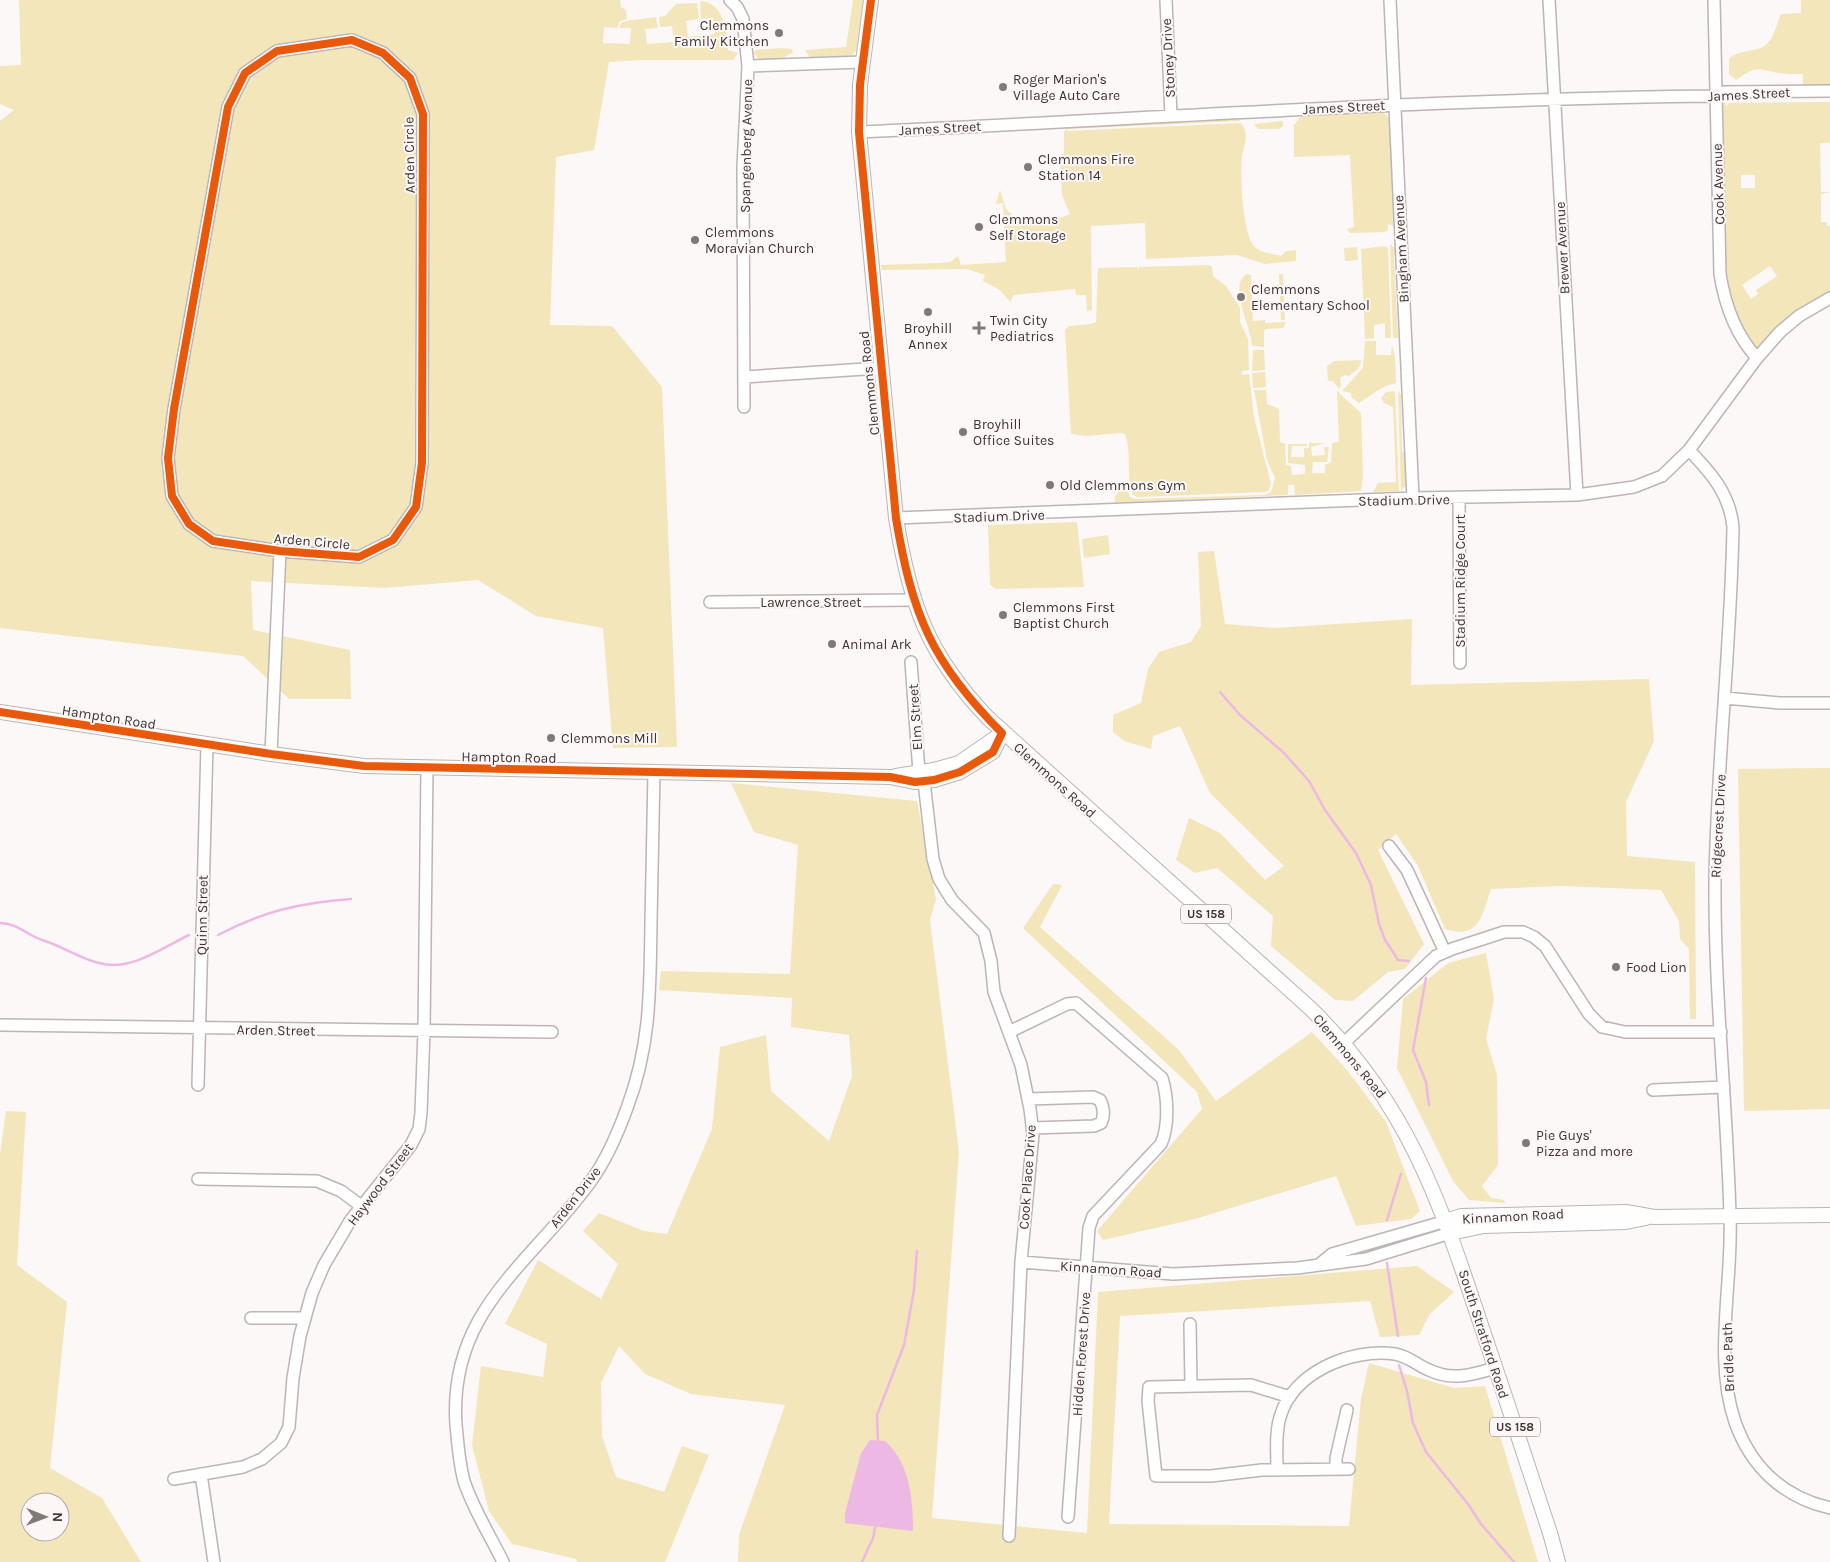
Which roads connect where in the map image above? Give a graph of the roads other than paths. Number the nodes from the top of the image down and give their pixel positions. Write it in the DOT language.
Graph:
graph roads {
  1 [pos="730,0"];
  2 [pos="871,0"];
  3 [pos="1166,0"];
  4 [pos="1390,0"];
  5 [pos="1549,0"];
  6 [pos="1714,0"];
  7 [pos="863,62"];
  8 [pos="748,66"];
  9 [pos="1830,91"];
  10 [pos="1715,96"];
  11 [pos="1553,98"];
  12 [pos="1394,104"];
  13 [pos="1171,116"];
  14 [pos="859,132"];
  15 [pos="1830,298"];
  16 [pos="1757,358"];
  17 [pos="880,368"];
  18 [pos="744,377"];
  19 [pos="744,407"];
  20 [pos="1689,450"];
  21 [pos="1577,495"];
  22 [pos="1414,498"];
  23 [pos="1459,498"];
  24 [pos="896,518"];
  25 [pos="280,551"];
  26 [pos="913,600"];
  27 [pos="710,602"];
  28 [pos="911,662"];
  29 [pos="1460,663"];
  30 [pos="1725,698"];
  31 [pos="1830,703"];
  32 [pos="0,712"];
  33 [pos="1002,733"];
  34 [pos="207,745"];
  35 [pos="271,754"];
  36 [pos="427,768"];
  37 [pos="654,772"];
  38 [pos="921,777"];
  39 [pos="1388,846"];
  40 [pos="1444,952"];
  41 [pos="0,1024"];
  42 [pos="199,1029"];
  43 [pos="424,1031"];
  44 [pos="552,1032"];
  45 [pos="1009,1032"];
  46 [pos="1721,1032"];
  47 [pos="1344,1043"];
  48 [pos="198,1085"];
  49 [pos="1724,1087"];
  50 [pos="1653,1090"];
  51 [pos="1028,1099"];
  52 [pos="1032,1128"];
  53 [pos="198,1179"];
  54 [pos="361,1206"];
  55 [pos="1830,1215"];
  56 [pos="1730,1216"];
  57 [pos="1448,1227"];
  58 [pos="1362,1247"];
  59 [pos="1366,1260"];
  60 [pos="1021,1262"];
  61 [pos="1320,1264"];
  62 [pos="1087,1267"];
  63 [pos="251,1318"];
  64 [pos="304,1318"];
  65 [pos="1190,1324"];
  66 [pos="1495,1368"];
  67 [pos="1191,1386"];
  68 [pos="1290,1397"];
  69 [pos="1347,1410"];
  70 [pos="1349,1469"];
  71 [pos="1277,1470"];
  72 [pos="1336,1470"];
  73 [pos="201,1474"];
  74 [pos="174,1479"];
  75 [pos="1830,1508"];
  76 [pos="1068,1517"];
  77 [pos="1009,1536"];
  78 [pos="214,1562"];
  79 [pos="503,1562"];
  80 [pos="1558,1562"];
  1 -- 8 [label="street, Spangenberg Avenue"];
  2 -- 7 [label="main road, Clemmons Road / US 158"];
  3 -- 13 [label="street, Stoney Drive"];
  4 -- 12 [label="street, Bingham Avenue"];
  5 -- 11 [label="street, Brewer Avenue"];
  6 -- 10 [label="street, Cook Avenue"];
  7 -- 8 [label="street, Spangenberg Avenue"];
  7 -- 14 [label="main road, Clemmons Road / US 158"];
  8 -- 18 [label="street, Spangenberg Avenue"];
  9 -- 10 [label="street, James Street"];
  10 -- 11 [label="street, James Street"];
  10 -- 16 [label="street, Cook Avenue"];
  11 -- 12 [label="street, James Street"];
  11 -- 21 [label="street, Brewer Avenue"];
  12 -- 13 [label="street, James Street"];
  12 -- 22 [label="street, Bingham Avenue"];
  13 -- 14 [label="street, James Street"];
  14 -- 17 [label="main road, Clemmons Road / US 158"];
  15 -- 16 [label="street, Stadium Drive"];
  16 -- 20 [label="street, Stadium Drive"];
  17 -- 18 [label="street"];
  17 -- 24 [label="main road, Clemmons Road / US 158"];
  18 -- 19 [label="street, Spangenberg Avenue"];
  20 -- 21 [label="street, Stadium Drive"];
  20 -- 30 [label="street, Ridgecrest Drive"];
  21 -- 23 [label="street, Stadium Drive"];
  22 -- 23 [label="street, Stadium Drive"];
  22 -- 24 [label="street, Stadium Drive"];
  23 -- 29 [label="street, Stadium Ridge Court"];
  24 -- 26 [label="main road, Clemmons Road / US 158"];
  25 -- 25 [label="street, Arden Circle"];
  25 -- 35 [label="street, Arden Circle"];
  26 -- 27 [label="street, Lawrence Street"];
  26 -- 33 [label="main road, Clemmons Road / US 158"];
  28 -- 38 [label="street, Elm Street"];
  30 -- 31 [label="street"];
  30 -- 46 [label="street, Ridgecrest Drive"];
  32 -- 34 [label="main road, Hampton Road"];
  33 -- 38 [label="main road, Hampton Road"];
  33 -- 47 [label="main road, Clemmons Road / US 158"];
  34 -- 35 [label="main road, Hampton Road"];
  34 -- 42 [label="street, Quinn Street"];
  35 -- 36 [label="main road, Hampton Road"];
  36 -- 37 [label="main road, Hampton Road"];
  36 -- 43 [label="street, Haywood Street"];
  37 -- 38 [label="main road, Hampton Road"];
  37 -- 79 [label="street, Arden Drive"];
  38 -- 45 [label="street, Cook Place Drive"];
  39 -- 40 [label="street"];
  40 -- 46 [label="street"];
  40 -- 47 [label="street"];
  41 -- 42 [label="street, Arden Street"];
  42 -- 43 [label="street, Arden Street"];
  42 -- 48 [label="street, Quinn Street"];
  43 -- 44 [label="street, Arden Street"];
  43 -- 54 [label="street, Haywood Street"];
  45 -- 51 [label="street, Cook Place Drive"];
  45 -- 62 [label="street, Hidden Forest Drive"];
  46 -- 49 [label="street, Ridgecrest Drive"];
  47 -- 57 [label="main road, Clemmons Road / US 158"];
  49 -- 50 [label="street"];
  49 -- 56 [label="street, Ridgecrest Drive"];
  51 -- 52 [label="street, Cook Place Drive"];
  51 -- 52 [label="street"];
  52 -- 60 [label="street, Cook Place Drive"];
  53 -- 54 [label="street"];
  54 -- 64 [label="street, Haywood Street"];
  55 -- 56 [label="main road, Kinnamon Road"];
  56 -- 57 [label="main road, Kinnamon Road"];
  56 -- 75 [label="street, Bridle Path"];
  57 -- 58 [label="street, Kinnamon Road"];
  57 -- 59 [label="street, Kinnamon Road"];
  57 -- 66 [label="main road, South Stratford Road / US 158"];
  58 -- 59 [label="street"];
  58 -- 61 [label="street, Kinnamon Road"];
  59 -- 61 [label="street, Kinnamon Road"];
  60 -- 62 [label="street, Kinnamon Road"];
  60 -- 77 [label="street, Cook Place Drive"];
  61 -- 62 [label="street, Kinnamon Road"];
  62 -- 76 [label="street, Hidden Forest Drive"];
  63 -- 64 [label="street"];
  64 -- 73 [label="street, Haywood Street"];
  65 -- 67 [label="street"];
  66 -- 68 [label="street"];
  66 -- 80 [label="main road, South Stratford Road / US 158"];
  67 -- 68 [label="street"];
  67 -- 71 [label="street"];
  68 -- 71 [label="street"];
  69 -- 72 [label="street"];
  70 -- 72 [label="street"];
  71 -- 72 [label="street"];
  73 -- 74 [label="street, Haywood Street"];
  73 -- 78 [label="street"];
}
